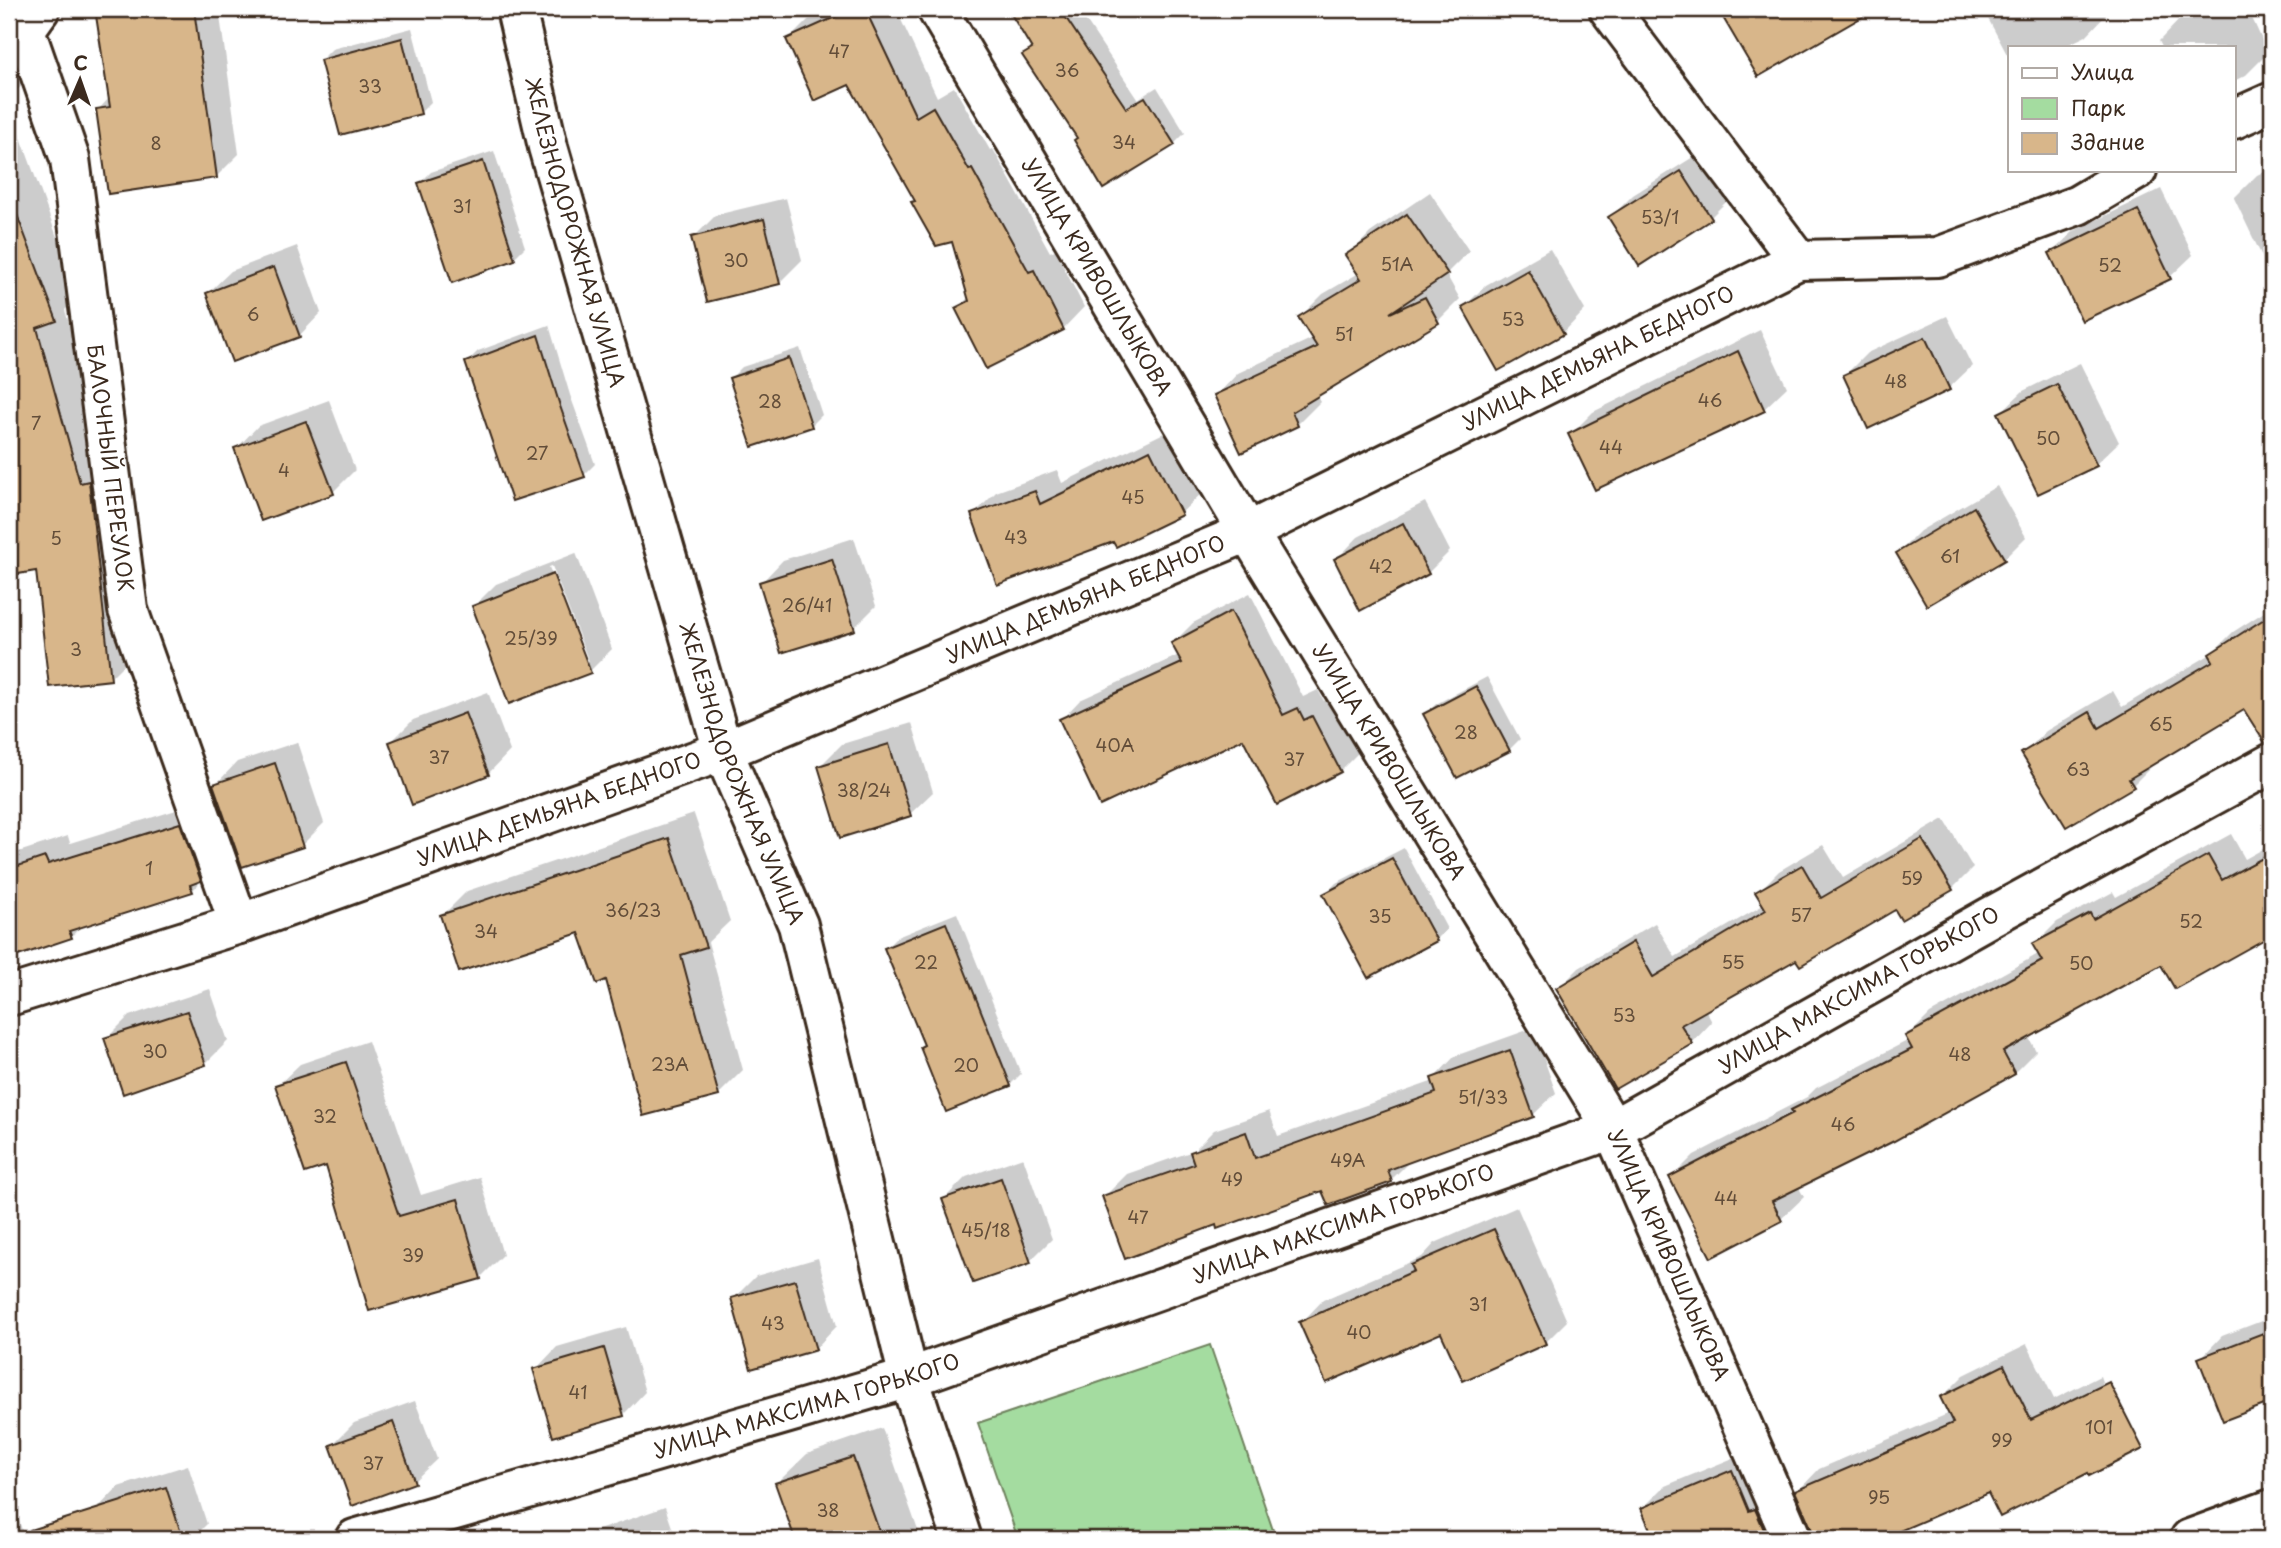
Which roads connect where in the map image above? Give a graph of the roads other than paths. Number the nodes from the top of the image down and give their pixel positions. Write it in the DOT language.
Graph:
graph roads {
  1 [pos="40,9"];
  2 [pos="516,9"];
  3 [pos="937,9"];
  4 [pos="1609,9"];
  5 [pos="2272,102"];
  6 [pos="2236,118"];
  7 [pos="2134,172"];
  8 [pos="1798,260"];
  9 [pos="1248,532"];
  10 [pos="723,751"];
  11 [pos="2272,763"];
  12 [pos="239,924"];
  13 [pos="9,996"];
  14 [pos="1613,1129"];
  15 [pos="909,1378"];
  16 [pos="2272,1508"];
  17 [pos="355,1539"];
  18 [pos="962,1539"];
  19 [pos="1791,1539"];
  20 [pos="2190,1539"];
  1 -- 12 [label="street, БАЛОЧНЫЙ ПЕРЕУЛОК"];
  2 -- 10 [label="street, ЖЕЛЕЗНОДОРОЖНАЯ УЛИЦА"];
  3 -- 9 [label="street, УЛИЦА КРИВОШЛЫКОВА"];
  4 -- 8 [label="street"];
  5 -- 6 [label="street"];
  7 -- 8 [label="street, УЛИЦА ДЕМЬЯНА БЕДНОГО"];
  8 -- 9 [label="street, УЛИЦА ДЕМЬЯНА БЕДНОГО"];
  9 -- 10 [label="street, УЛИЦА ДЕМЬЯНА БЕДНОГО"];
  9 -- 14 [label="street, УЛИЦА КРИВОШЛЫКОВА"];
  10 -- 12 [label="street, УЛИЦА ДЕМЬЯНА БЕДНОГО"];
  10 -- 15 [label="street, ЖЕЛЕЗНОДОРОЖНАЯ УЛИЦА"];
  11 -- 14 [label="street, УЛИЦА МАКСИМА ГОРЬКОГО"];
  12 -- 13 [label="street, УЛИЦА ДЕМЬЯНА БЕДНОГО"];
  14 -- 15 [label="street, УЛИЦА МАКСИМА ГОРЬКОГО"];
  14 -- 19 [label="street, УЛИЦА КРИВОШЛЫКОВА"];
  15 -- 17 [label="street, УЛИЦА МАКСИМА ГОРЬКОГО"];
  15 -- 18 [label="street, ЖЕЛЕЗНОДОРОЖНАЯ УЛИЦА"];
  16 -- 20 [label="street"];
}
